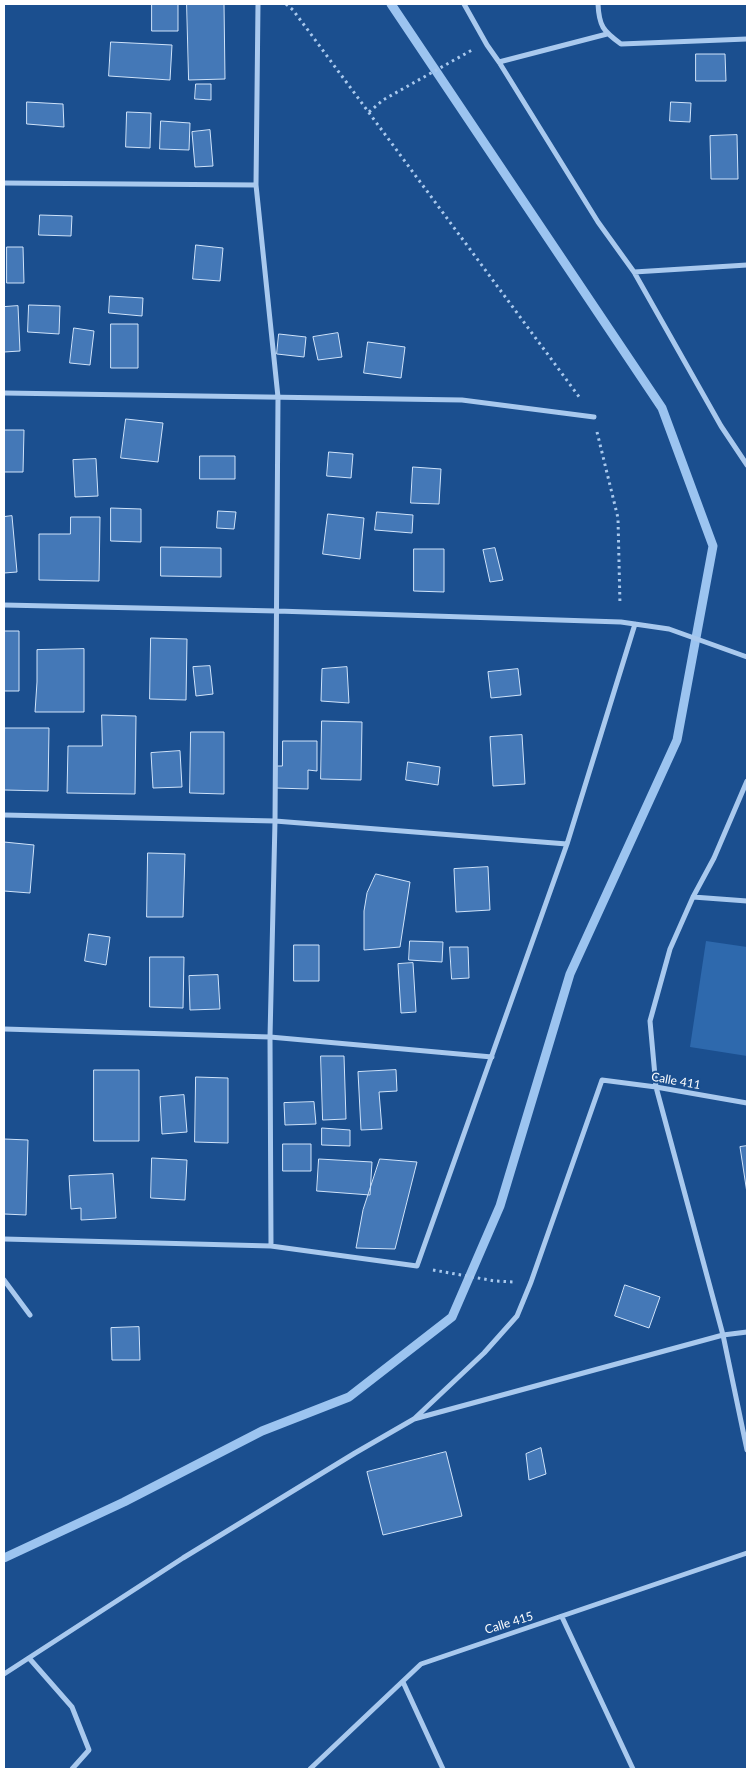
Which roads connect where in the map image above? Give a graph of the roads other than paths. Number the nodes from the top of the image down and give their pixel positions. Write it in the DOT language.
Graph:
graph roads {
  1 [pos="258,4"];
  2 [pos="464,4"];
  3 [pos="598,4"];
  4 [pos="608,34"];
  5 [pos="747,38"];
  6 [pos="499,62"];
  7 [pos="4,183"];
  8 [pos="256,185"];
  9 [pos="747,265"];
  10 [pos="634,272"];
  11 [pos="4,393"];
  12 [pos="278,397"];
  13 [pos="594,417"];
  14 [pos="747,466"];
  15 [pos="4,606"];
  16 [pos="277,611"];
  17 [pos="635,624"];
  18 [pos="747,657"];
  19 [pos="747,781"];
  20 [pos="4,815"];
  21 [pos="274,821"];
  22 [pos="566,844"];
  23 [pos="693,897"];
  24 [pos="747,901"];
  25 [pos="4,1029"];
  26 [pos="270,1038"];
  27 [pos="492,1057"];
  28 [pos="656,1087"];
  29 [pos="747,1103"];
  30 [pos="4,1239"];
  31 [pos="270,1246"];
  32 [pos="4,1280"];
  33 [pos="30,1315"];
  34 [pos="747,1332"];
  35 [pos="723,1335"];
  36 [pos="414,1419"];
  37 [pos="747,1450"];
  38 [pos="747,1553"];
  39 [pos="562,1617"];
  40 [pos="29,1658"];
  41 [pos="4,1674"];
  42 [pos="403,1682"];
  43 [pos="72,1769"];
  44 [pos="310,1769"];
  45 [pos="443,1769"];
  46 [pos="633,1769"];
  1 -- 8 [label="street"];
  2 -- 6 [label="street"];
  3 -- 4 [label="street"];
  4 -- 5 [label="street"];
  4 -- 6 [label="street"];
  6 -- 10 [label="street"];
  7 -- 8 [label="street"];
  8 -- 12 [label="street"];
  9 -- 10 [label="street"];
  10 -- 14 [label="street"];
  11 -- 12 [label="street"];
  12 -- 13 [label="street"];
  12 -- 16 [label="street"];
  15 -- 16 [label="street"];
  16 -- 17 [label="street"];
  16 -- 21 [label="street"];
  17 -- 18 [label="street"];
  17 -- 22 [label="street"];
  19 -- 23 [label="street"];
  20 -- 21 [label="street"];
  21 -- 22 [label="street"];
  21 -- 26 [label="street"];
  22 -- 27 [label="street"];
  23 -- 24 [label="street"];
  23 -- 28 [label="street"];
  25 -- 26 [label="street"];
  26 -- 27 [label="street"];
  26 -- 31 [label="street"];
  27 -- 31 [label="street"];
  28 -- 29 [label="street, Calle 411"];
  28 -- 35 [label="street"];
  28 -- 36 [label="street, Calle 411"];
  30 -- 31 [label="street"];
  32 -- 33 [label="street"];
  34 -- 35 [label="street"];
  35 -- 36 [label="street"];
  35 -- 37 [label="street"];
  36 -- 40 [label="street"];
  38 -- 39 [label="street, Calle 415"];
  39 -- 42 [label="street, Calle 415"];
  39 -- 46 [label="street"];
  40 -- 41 [label="street"];
  40 -- 43 [label="street"];
  42 -- 44 [label="street, Calle 415"];
  42 -- 45 [label="street"];
}
